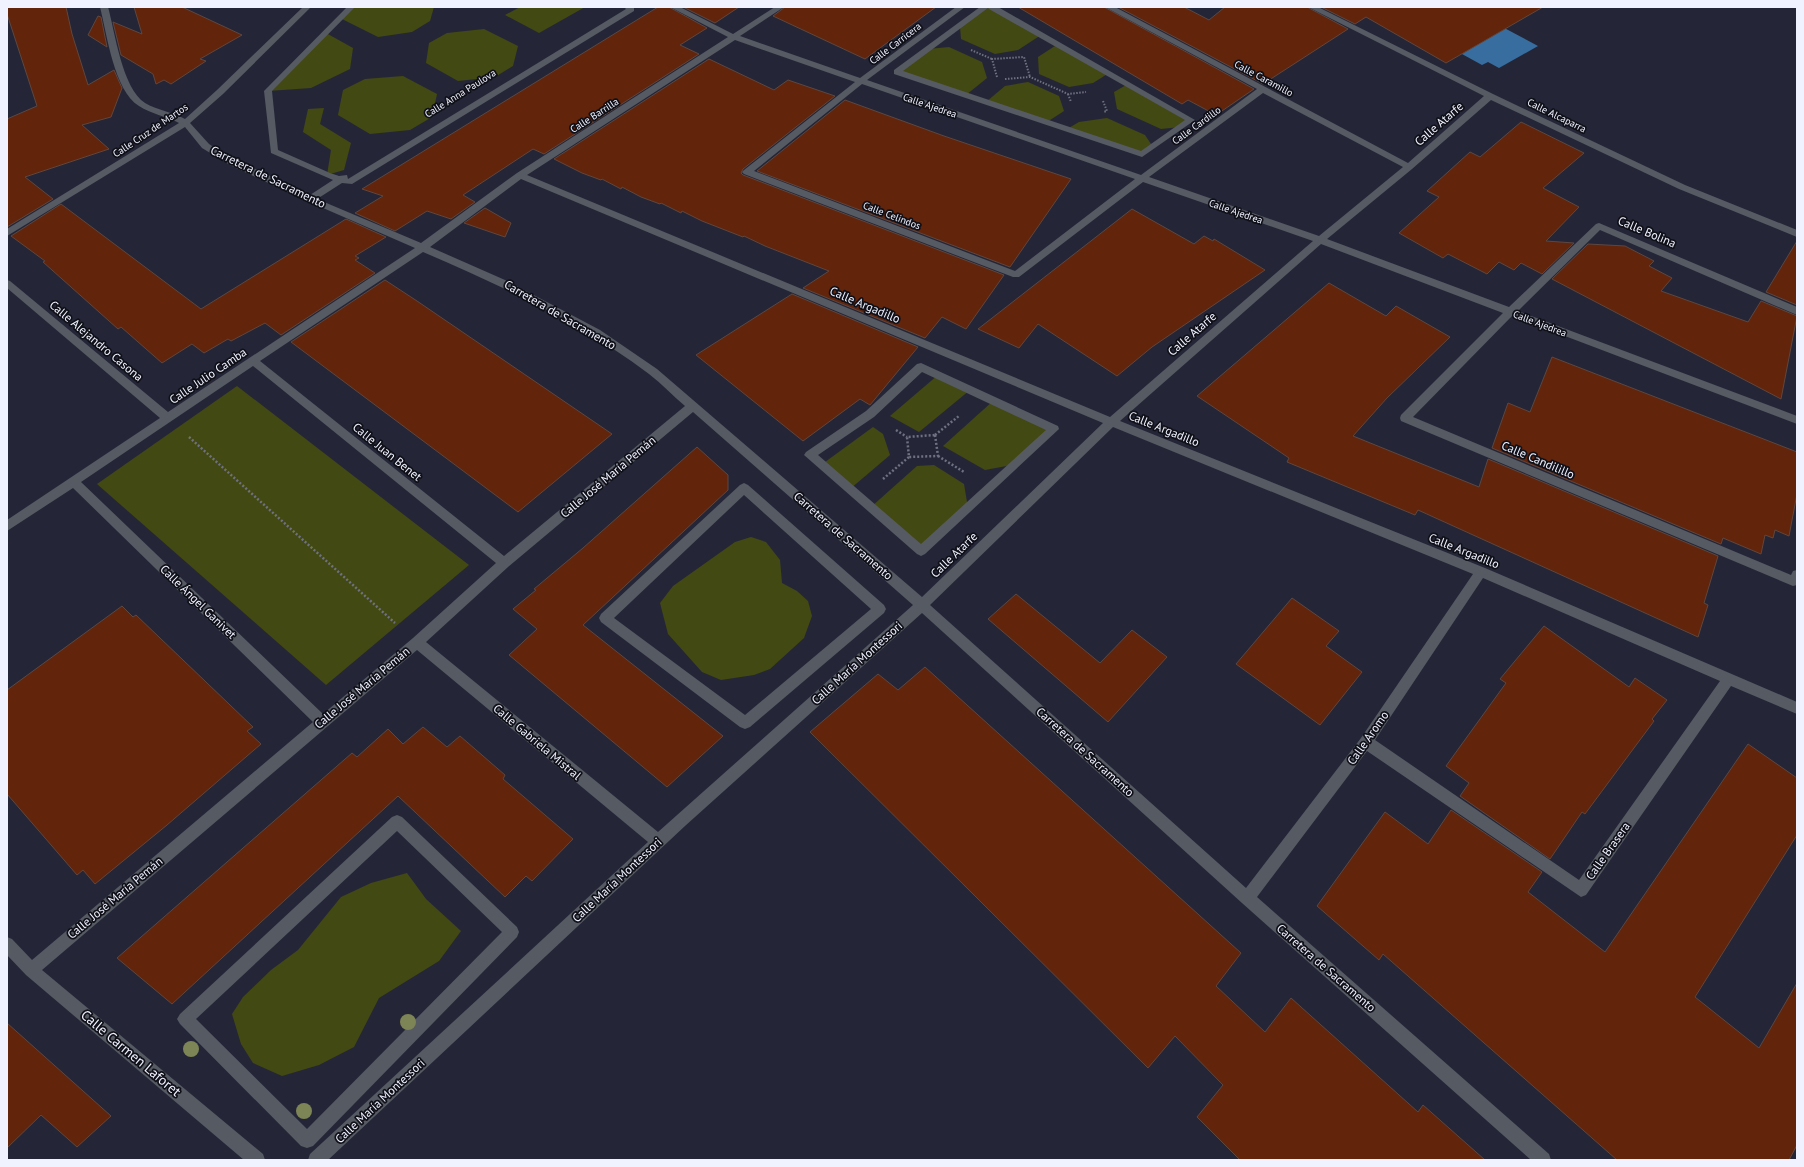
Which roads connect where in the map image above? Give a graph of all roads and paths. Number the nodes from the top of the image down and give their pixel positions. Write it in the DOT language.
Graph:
graph roads {
  1 [pos="104,7"];
  2 [pos="307,7"];
  3 [pos="351,7"];
  4 [pos="621,7"];
  5 [pos="628,7"];
  6 [pos="674,7"];
  7 [pos="780,7"];
  8 [pos="961,7"];
  9 [pos="985,7"];
  10 [pos="992,7"];
  11 [pos="1109,7"];
  12 [pos="1312,7"];
  13 [pos="734,37"];
  14 [pos="1030,77"];
  15 [pos="998,79"];
  16 [pos="1004,79"];
  17 [pos="861,81"];
  18 [pos="1263,89"];
  19 [pos="1091,92"];
  20 [pos="1068,94"];
  21 [pos="1490,96"];
  22 [pos="1101,98"];
  23 [pos="1073,107"];
  24 [pos="1099,112"];
  25 [pos="185,122"];
  26 [pos="1409,167"];
  27 [pos="520,175"];
  28 [pos="1142,178"];
  29 [pos="342,179"];
  30 [pos="310,198"];
  31 [pos="7,233"];
  32 [pos="1797,234"];
  33 [pos="1320,240"];
  34 [pos="424,247"];
  35 [pos="7,283"];
  36 [pos="1797,311"];
  37 [pos="1510,312"];
  38 [pos="253,361"];
  39 [pos="921,367"];
  40 [pos="693,406"];
  41 [pos="168,418"];
  42 [pos="1797,420"];
  43 [pos="1111,422"];
  44 [pos="938,456"];
  45 [pos="74,482"];
  46 [pos="7,526"];
  47 [pos="504,563"];
  48 [pos="1481,572"];
  49 [pos="1797,575"];
  50 [pos="922,605"];
  51 [pos="880,609"];
  52 [pos="417,642"];
  53 [pos="1729,678"];
  54 [pos="1797,708"];
  55 [pos="322,722"];
  56 [pos="1366,742"];
  57 [pos="658,841"];
  58 [pos="1247,898"];
  59 [pos="512,932"];
  60 [pos="7,944"];
  61 [pos="31,970"];
  62 [pos="257,1160"];
  63 [pos="316,1160"];
  64 [pos="1543,1160"];
  1 -- 25 [label="street, Carretera de Sacramento"];
  2 -- 25 [label="street, Calle Cruz de Martos"];
  3 -- 29 [label="street"];
  4 -- 29 [label="street, Calle Anna Paulova"];
  5 -- 29 [label="street"];
  6 -- 13 [label="street, Calle Ajedrea"];
  7 -- 13 [label="street, Calle Barrilla"];
  8 -- 17 [label="street, Calle Carricera"];
  9 -- 10 [label="street"];
  11 -- 18 [label="street, Calle Caramillo"];
  12 -- 21 [label="street, Calle Alcaparra"];
  13 -- 17 [label="street, Calle Ajedrea"];
  13 -- 27 [label="street, Calle Barrilla"];
  14 -- 15 [label="path"];
  14 -- 16 [label="path"];
  14 -- 20 [label="path"];
  17 -- 28 [label="street, Calle Ajedrea"];
  17 -- 28 [label="street, Calle Celindos"];
  18 -- 26 [label="street, Calle Caramillo"];
  18 -- 28 [label="street, Calle Cardillo"];
  19 -- 20 [label="path"];
  20 -- 23 [label="path"];
  21 -- 26 [label="street, Calle Atarfe"];
  21 -- 32 [label="street, Calle Alcaparra"];
  22 -- 24 [label="path"];
  25 -- 30 [label="street, Carretera de Sacramento"];
  25 -- 31 [label="street, Calle Cruz de Martos"];
  26 -- 33 [label="street, Calle Atarfe"];
  27 -- 34 [label="street, Calle Barrilla"];
  27 -- 43 [label="street, Calle Argadillo"];
  28 -- 33 [label="street, Calle Ajedrea"];
  29 -- 30 [label="street, Calle Anna Paulova"];
  30 -- 34 [label="street, Carretera de Sacramento"];
  33 -- 37 [label="street, Calle Ajedrea"];
  33 -- 43 [label="street, Calle Atarfe"];
  34 -- 38 [label="street, Calle Julio Camba"];
  34 -- 40 [label="street, Carretera de Sacramento"];
  35 -- 41 [label="street, Calle Alejandro Casona"];
  36 -- 37 [label="street, Calle Bolina"];
  37 -- 42 [label="street, Calle Ajedrea"];
  37 -- 49 [label="street, Calle Candilillo"];
  38 -- 41 [label="street, Calle Julio Camba"];
  38 -- 47 [label="street, Calle Juan Benet"];
  39 -- 39 [label="street"];
  40 -- 47 [label="street, Calle José María Pemán"];
  40 -- 50 [label="street, Carretera de Sacramento"];
  41 -- 45 [label="street, Calle Julio Camba"];
  41 -- 52 [label="path"];
  43 -- 48 [label="street, Calle Argadillo"];
  43 -- 50 [label="street, Calle Atarfe"];
  44 -- 44 [label="path"];
  45 -- 46 [label="street, Calle Julio Camba"];
  45 -- 55 [label="street, Calle Ángel Ganivet"];
  47 -- 52 [label="street, Calle José María Pemán"];
  48 -- 53 [label="street, Calle Argadillo"];
  48 -- 56 [label="street, Calle Aromo"];
  50 -- 57 [label="street, Calle María Montessori"];
  50 -- 58 [label="street, Carretera de Sacramento"];
  51 -- 51 [label="street"];
  52 -- 55 [label="street, Calle José María Pemán"];
  52 -- 57 [label="street, Calle Gabriela Mistral"];
  53 -- 54 [label="street, Calle Argadillo"];
  53 -- 56 [label="street, Calle Brasera"];
  55 -- 61 [label="street, Calle José María Pemán"];
  56 -- 58 [label="street, Calle Aromo"];
  57 -- 63 [label="street, Calle María Montessori"];
  58 -- 64 [label="street, Carretera de Sacramento"];
  59 -- 59 [label="street"];
  60 -- 61 [label="street, Calle Carmen Laforet"];
  61 -- 62 [label="street, Calle Carmen Laforet"];
}
